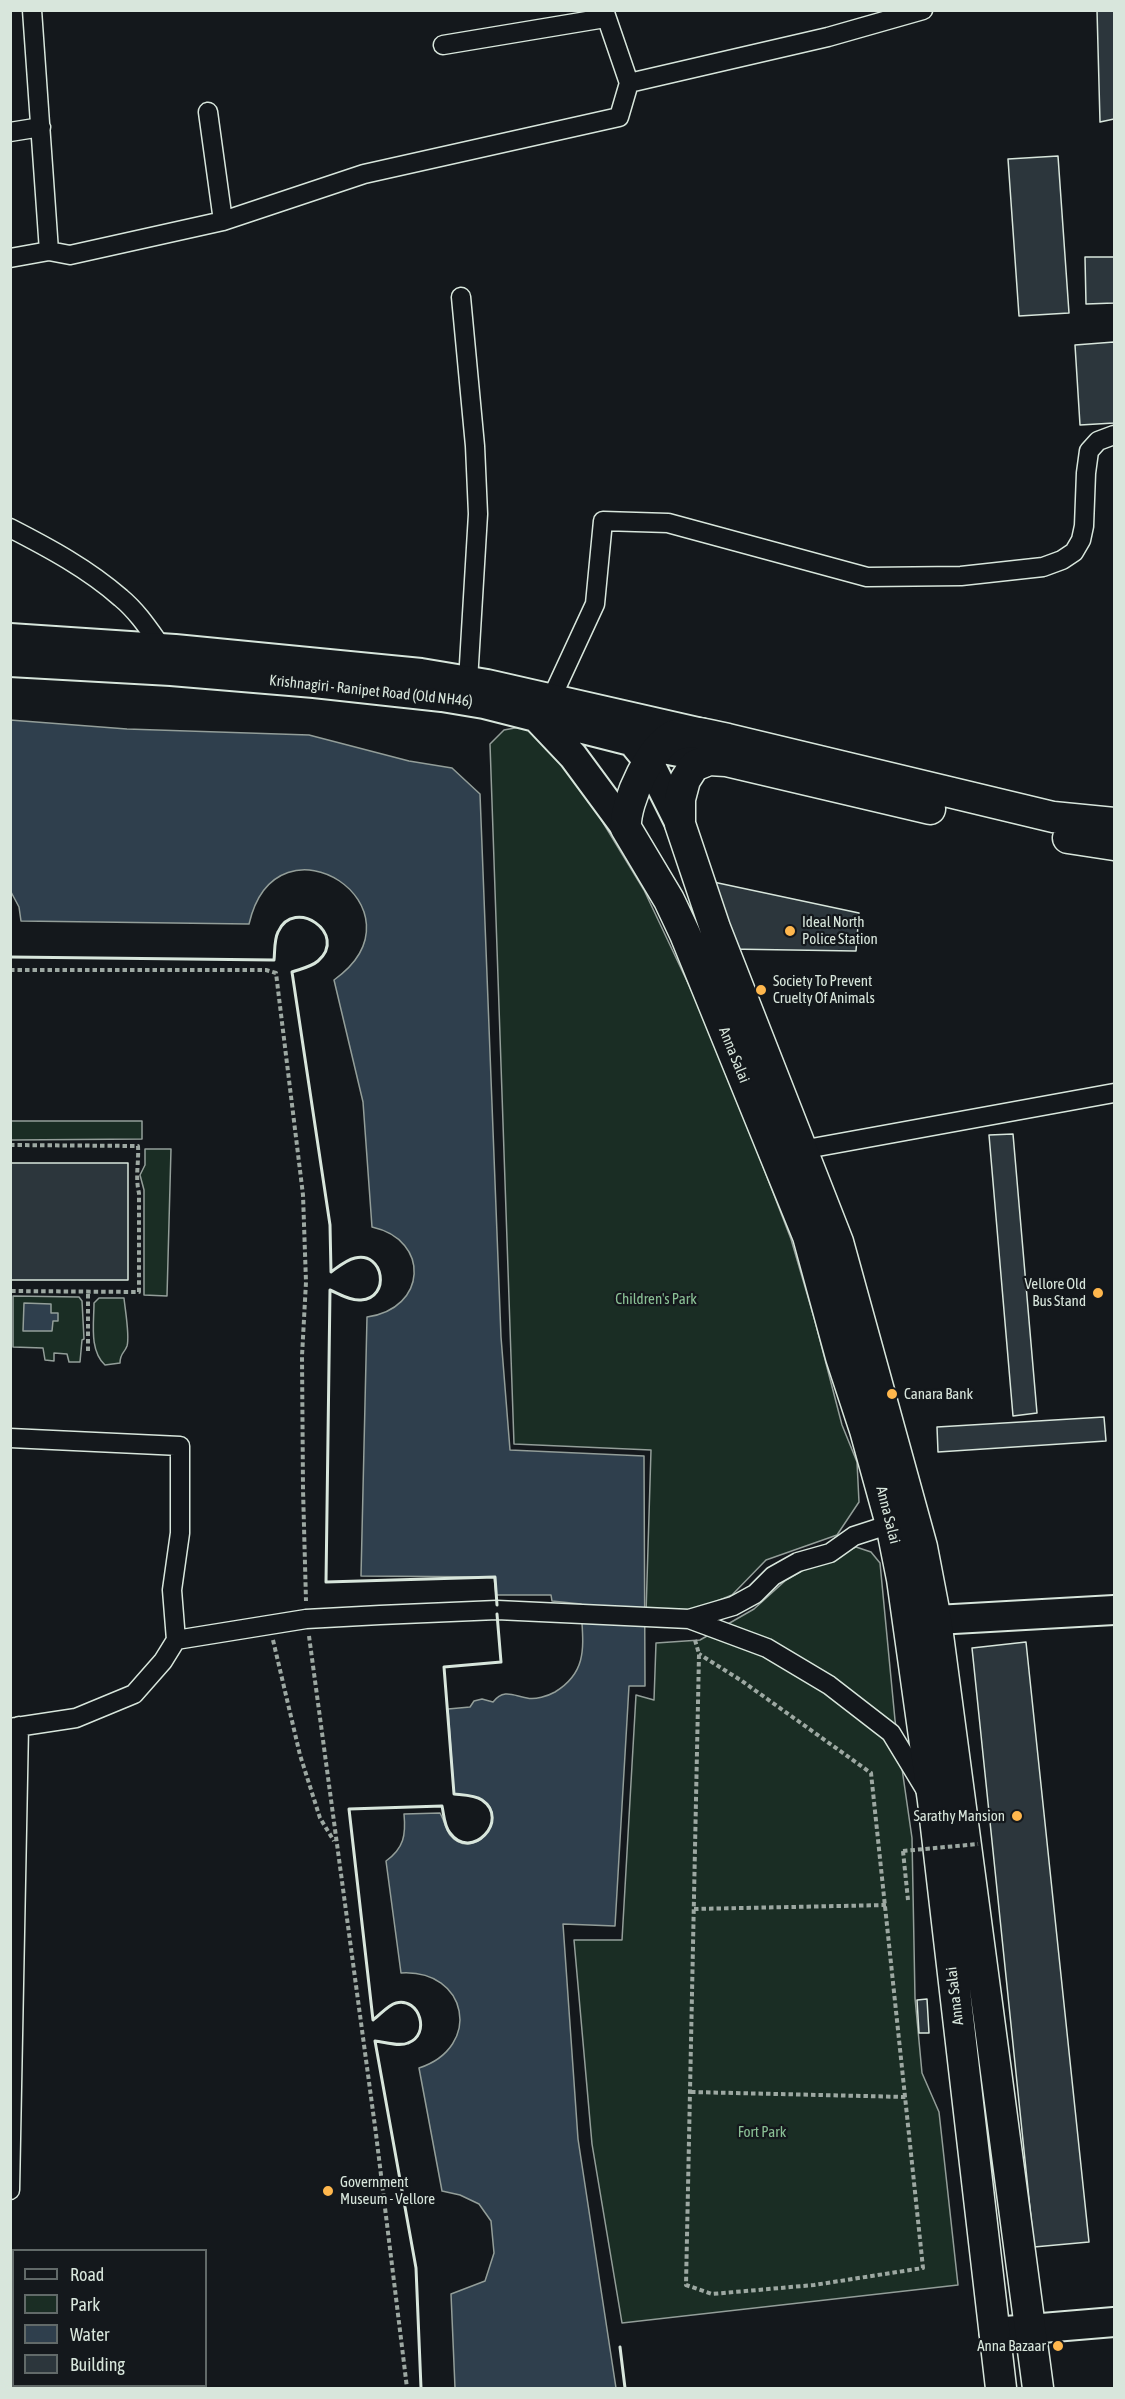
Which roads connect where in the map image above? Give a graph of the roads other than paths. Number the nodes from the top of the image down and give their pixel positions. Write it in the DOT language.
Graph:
graph roads {
  1 [pos="32,10"];
  2 [pos="923,10"];
  3 [pos="605,14"];
  4 [pos="443,45"];
  5 [pos="629,83"];
  6 [pos="208,112"];
  7 [pos="41,127"];
  8 [pos="10,132"];
  9 [pos="223,221"];
  10 [pos="49,251"];
  11 [pos="10,258"];
  12 [pos="461,297"];
  13 [pos="1114,435"];
  14 [pos="10,528"];
  15 [pos="10,638"];
  16 [pos="163,649"];
  17 [pos="10,662"];
  18 [pos="468,681"];
  19 [pos="544,708"];
  20 [pos="708,735"];
  21 [pos="647,750"];
  22 [pos="726,761"];
  23 [pos="680,824"];
  24 [pos="1114,824"];
  25 [pos="626,828"];
  26 [pos="1114,845"];
  27 [pos="1114,1093"];
  28 [pos="801,1150"];
  29 [pos="10,1438"];
  30 [pos="891,1524"];
  31 [pos="1114,1610"];
  32 [pos="689,1619"];
  33 [pos="936,1620"];
  34 [pos="176,1640"];
  35 [pos="15,1727"];
  36 [pos="933,1801"];
  37 [pos="10,2190"];
  38 [pos="1114,2322"];
  39 [pos="1031,2330"];
  40 [pos="994,2332"];
  41 [pos="1001,2388"];
  42 [pos="1038,2388"];
  1 -- 7 [label="street"];
  2 -- 5 [label="street"];
  3 -- 4 [label="street"];
  3 -- 5 [label="street"];
  5 -- 9 [label="street"];
  6 -- 9 [label="street"];
  7 -- 8 [label="street"];
  7 -- 10 [label="street"];
  9 -- 10 [label="street"];
  10 -- 11 [label="street"];
  12 -- 18 [label="street"];
  13 -- 19 [label="street"];
  14 -- 16 [label="street"];
  15 -- 16 [label="main road, Krishnagiri - Ranipet Road (Old NH46)"];
  16 -- 18 [label="main road, Krishnagiri - Ranipet Road (Old NH46)"];
  17 -- 19 [label="main road, Krishnagiri - Ranipet Road (Old NH46)"];
  18 -- 19 [label="main road, Krishnagiri - Ranipet Road (Old NH46)"];
  19 -- 20 [label="main road, Krishnagiri - Ranipet Road (Old NH46)"];
  19 -- 21 [label="main road"];
  19 -- 25 [label="main road"];
  20 -- 21 [label="highway"];
  20 -- 24 [label="highway"];
  21 -- 22 [label="main road"];
  21 -- 23 [label="main road"];
  21 -- 25 [label="highway"];
  22 -- 23 [label="highway, Anna Salai"];
  22 -- 26 [label="highway"];
  23 -- 28 [label="highway, Anna Salai"];
  25 -- 30 [label="highway, Anna Salai"];
  27 -- 28 [label="street"];
  28 -- 33 [label="highway, Anna Salai"];
  29 -- 34 [label="street"];
  30 -- 32 [label="street"];
  30 -- 36 [label="highway, Anna Salai"];
  31 -- 33 [label="main road"];
  32 -- 34 [label="street"];
  32 -- 36 [label="street"];
  33 -- 39 [label="highway, Anna Salai"];
  34 -- 35 [label="street"];
  35 -- 37 [label="street"];
  36 -- 40 [label="highway, Anna Salai"];
  38 -- 39 [label="main road"];
  39 -- 40 [label="main road"];
  39 -- 42 [label="highway, Anna Salai"];
  40 -- 41 [label="highway, Anna Salai"];
}
